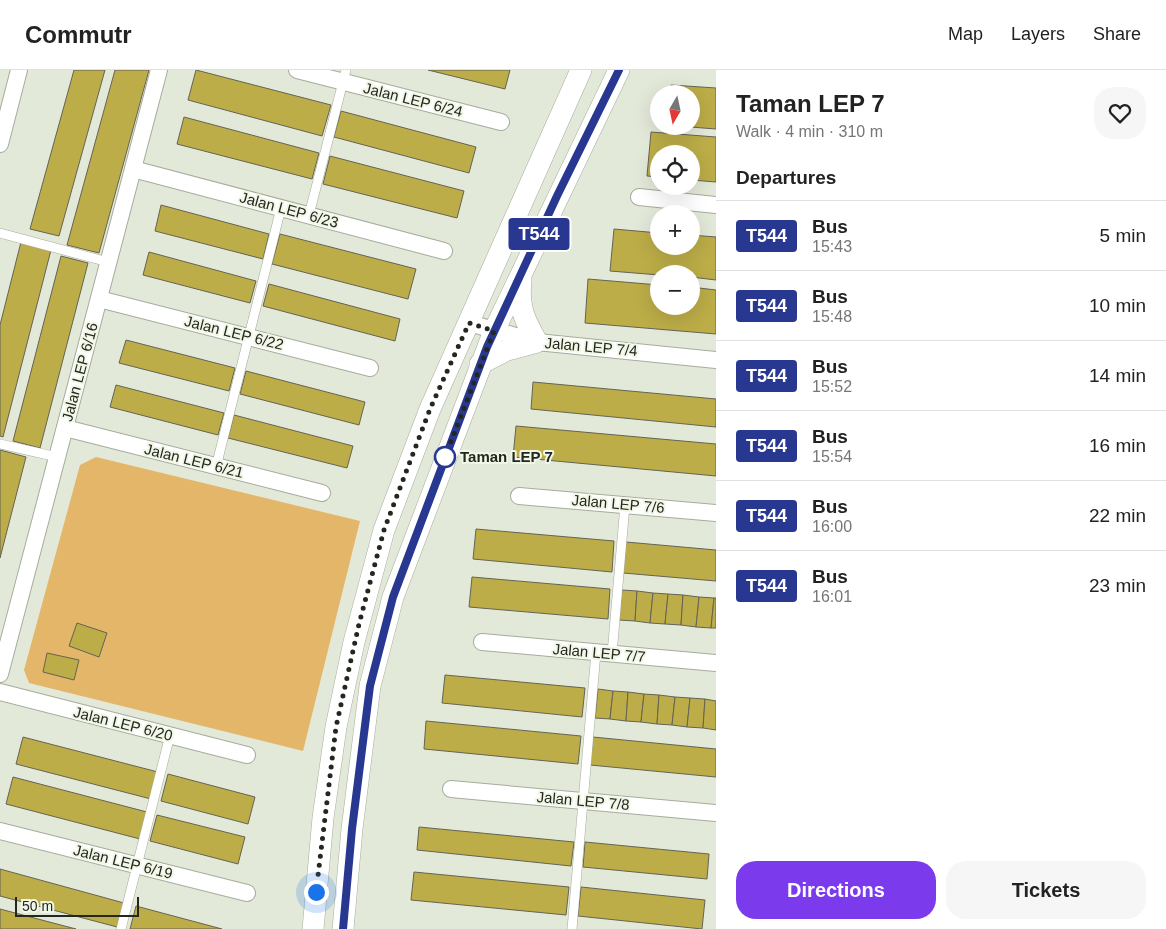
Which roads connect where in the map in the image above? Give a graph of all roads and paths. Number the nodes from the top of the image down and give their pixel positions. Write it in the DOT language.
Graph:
graph roads {
  1 [pos="19,70"];
  2 [pos="159,70"];
  3 [pos="296,70"];
  4 [pos="581,70"];
  5 [pos="619,70"];
  6 [pos="344,76"];
  7 [pos="501,122"];
  8 [pos="1,139"];
  9 [pos="133,169"];
  10 [pos="639,197"];
  11 [pos="716,204"];
  12 [pos="281,208"];
  13 [pos="309,215"];
  14 [pos="0,233"];
  15 [pos="444,251"];
  16 [pos="108,262"];
  17 [pos="521,272"];
  18 [pos="98,299"];
  19 [pos="469,323"];
  20 [pos="494,331"];
  21 [pos="249,337"];
  22 [pos="538,342"];
  23 [pos="716,360"];
  24 [pos="480,364"];
  25 [pos="370,368"];
  26 [pos="65,428"];
  27 [pos="0,444"];
  28 [pos="57,457"];
  29 [pos="216,467"];
  30 [pos="322,494"];
  31 [pos="519,496"];
  32 [pos="625,505"];
  33 [pos="716,513"];
  34 [pos="482,642"];
  35 [pos="604,653"];
  36 [pos="2,656"];
  37 [pos="716,663"];
  38 [pos="0,674"];
  39 [pos="0,692"];
  40 [pos="170,735"];
  41 [pos="247,755"];
  42 [pos="451,789"];
  43 [pos="583,801"];
  44 [pos="716,812"];
  45 [pos="0,830"];
  46 [pos="137,865"];
  47 [pos="247,893"];
  48 [pos="121,929"];
  49 [pos="313,929"];
  50 [pos="343,929"];
  51 [pos="572,929"];
  1 -- 8 [label="street"];
  2 -- 9 [label="street, Jalan LEP 6/16"];
  3 -- 6 [label="street, Jalan LEP 6/24"];
  4 -- 19 [label="street"];
  5 -- 17 [label="street"];
  6 -- 7 [label="street, Jalan LEP 6/24"];
  6 -- 13 [label="lane"];
  9 -- 12 [label="street, Jalan LEP 6/23"];
  9 -- 16 [label="street, Jalan LEP 6/16"];
  10 -- 11 [label="street"];
  12 -- 13 [label="street, Jalan LEP 6/23"];
  12 -- 21 [label="lane"];
  13 -- 15 [label="street, Jalan LEP 6/23"];
  14 -- 16 [label="lane"];
  16 -- 18 [label="street, Jalan LEP 6/16"];
  17 -- 20 [label="street"];
  17 -- 22 [label="street"];
  18 -- 21 [label="street, Jalan LEP 6/22"];
  18 -- 26 [label="street, Jalan LEP 6/16"];
  19 -- 20 [label="street, Jalan LEP 7/4"];
  19 -- 49 [label="street"];
  20 -- 22 [label="street, Jalan LEP 7/4"];
  20 -- 24 [label="street"];
  21 -- 25 [label="street, Jalan LEP 6/22"];
  21 -- 29 [label="lane"];
  22 -- 23 [label="street, Jalan LEP 7/4"];
  22 -- 24 [label="street"];
  24 -- 50 [label="street"];
  26 -- 28 [label="street, Jalan LEP 6/16"];
  26 -- 29 [label="street, Jalan LEP 6/21"];
  27 -- 28 [label="lane"];
  28 -- 36 [label="street, Jalan LEP 6/16"];
  29 -- 30 [label="street, Jalan LEP 6/21"];
  31 -- 32 [label="street, Jalan LEP 7/6"];
  32 -- 33 [label="street, Jalan LEP 7/6"];
  32 -- 35 [label="lane"];
  34 -- 35 [label="street, Jalan LEP 7/7"];
  35 -- 37 [label="street, Jalan LEP 7/7"];
  35 -- 43 [label="lane"];
  36 -- 38 [label="street, Jalan LEP 6/16"];
  39 -- 40 [label="street, Jalan LEP 6/20"];
  40 -- 41 [label="street, Jalan LEP 6/20"];
  40 -- 46 [label="lane"];
  42 -- 43 [label="street, Jalan LEP 7/8"];
  43 -- 44 [label="street, Jalan LEP 7/8"];
  43 -- 51 [label="lane"];
  45 -- 46 [label="street, Jalan LEP 6/19"];
  46 -- 47 [label="street, Jalan LEP 6/19"];
  46 -- 48 [label="lane"];
}
